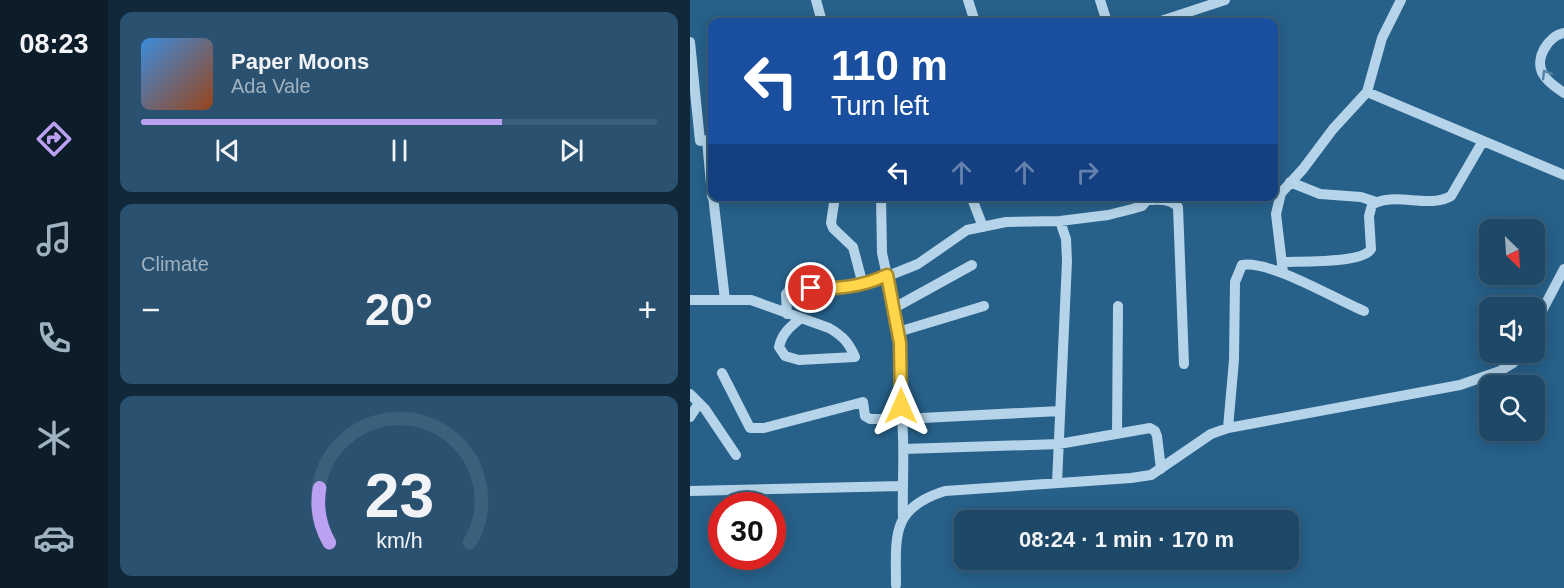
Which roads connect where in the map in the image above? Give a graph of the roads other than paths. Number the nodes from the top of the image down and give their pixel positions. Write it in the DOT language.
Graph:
graph roads {
  1 [pos="816,0"];
  2 [pos="968,0"];
  3 [pos="1100,0"];
  4 [pos="1226,0"];
  5 [pos="1401,0"];
  6 [pos="821,18"];
  7 [pos="974,18"];
  8 [pos="1106,18"];
  9 [pos="1170,18"];
  10 [pos="1564,33"];
  11 [pos="690,42"];
  12 [pos="1367,92"];
  13 [pos="1564,93"];
  14 [pos="702,141"];
  15 [pos="1483,141"];
  16 [pos="708,174"];
  17 [pos="1564,175"];
  18 [pos="1290,182"];
  19 [pos="713,201"];
  20 [pos="834,201"];
  21 [pos="880,201"];
  22 [pos="972,201"];
  23 [pos="1145,201"];
  24 [pos="1171,201"];
  25 [pos="1376,202"];
  26 [pos="1060,220"];
  27 [pos="983,226"];
  28 [pos="972,265"];
  29 [pos="1282,267"];
  30 [pos="1564,269"];
  31 [pos="887,275"];
  32 [pos="863,285"];
  33 [pos="690,300"];
  34 [pos="725,300"];
  35 [pos="1545,305"];
  36 [pos="984,306"];
  37 [pos="1118,306"];
  38 [pos="894,308"];
  39 [pos="1364,311"];
  40 [pos="787,314"];
  41 [pos="801,318"];
  42 [pos="898,332"];
  43 [pos="1513,363"];
  44 [pos="1184,364"];
  45 [pos="722,374"];
  46 [pos="690,394"];
  47 [pos="699,403"];
  48 [pos="1060,411"];
  49 [pos="690,417"];
  50 [pos="902,419"];
  51 [pos="1228,428"];
  52 [pos="1117,434"];
  53 [pos="1059,444"];
  54 [pos="904,449"];
  55 [pos="736,454"];
  56 [pos="1161,469"];
  57 [pos="1057,483"];
  58 [pos="902,486"];
  59 [pos="690,491"];
  60 [pos="903,518"];
  61 [pos="896,585"];
  1 -- 6 [label="street"];
  2 -- 7 [label="street"];
  3 -- 8 [label="street"];
  4 -- 9 [label="street"];
  5 -- 12 [label="street"];
  13 -- 10 [label="street, one-way"];
  11 -- 14 [label="street"];
  12 -- 15 [label="street"];
  12 -- 18 [label="street"];
  14 -- 16 [label="street"];
  15 -- 17 [label="street"];
  15 -- 25 [label="street"];
  18 -- 25 [label="street"];
  18 -- 29 [label="street"];
  19 -- 34 [label="street"];
  20 -- 32 [label="street"];
  21 -- 31 [label="street"];
  22 -- 27 [label="street"];
  23 -- 26 [label="street"];
  24 -- 44 [label="street"];
  25 -- 29 [label="street"];
  26 -- 27 [label="street"];
  26 -- 48 [label="street"];
  27 -- 31 [label="street"];
  28 -- 38 [label="street"];
  29 -- 39 [label="street"];
  29 -- 51 [label="street"];
  30 -- 35 [label="street"];
  31 -- 32 [label="street"];
  31 -- 38 [label="street"];
  32 -- 40 [label="street"];
  33 -- 34 [label="street"];
  34 -- 40 [label="street"];
  36 -- 42 [label="street"];
  37 -- 52 [label="street"];
  38 -- 42 [label="street"];
  40 -- 41 [label="street"];
  41 -- 41 [label="street"];
  42 -- 50 [label="street"];
  43 -- 51 [label="street"];
  45 -- 50 [label="street"];
  46 -- 47 [label="street"];
  47 -- 49 [label="street"];
  47 -- 55 [label="street"];
  48 -- 50 [label="street"];
  48 -- 53 [label="street"];
  50 -- 54 [label="street"];
  51 -- 56 [label="street"];
  52 -- 53 [label="street"];
  52 -- 56 [label="street"];
  53 -- 54 [label="street"];
  53 -- 57 [label="street"];
  54 -- 58 [label="street"];
  56 -- 57 [label="street"];
  57 -- 60 [label="street"];
  58 -- 59 [label="street"];
  58 -- 60 [label="street"];
  60 -- 61 [label="street"];
}
